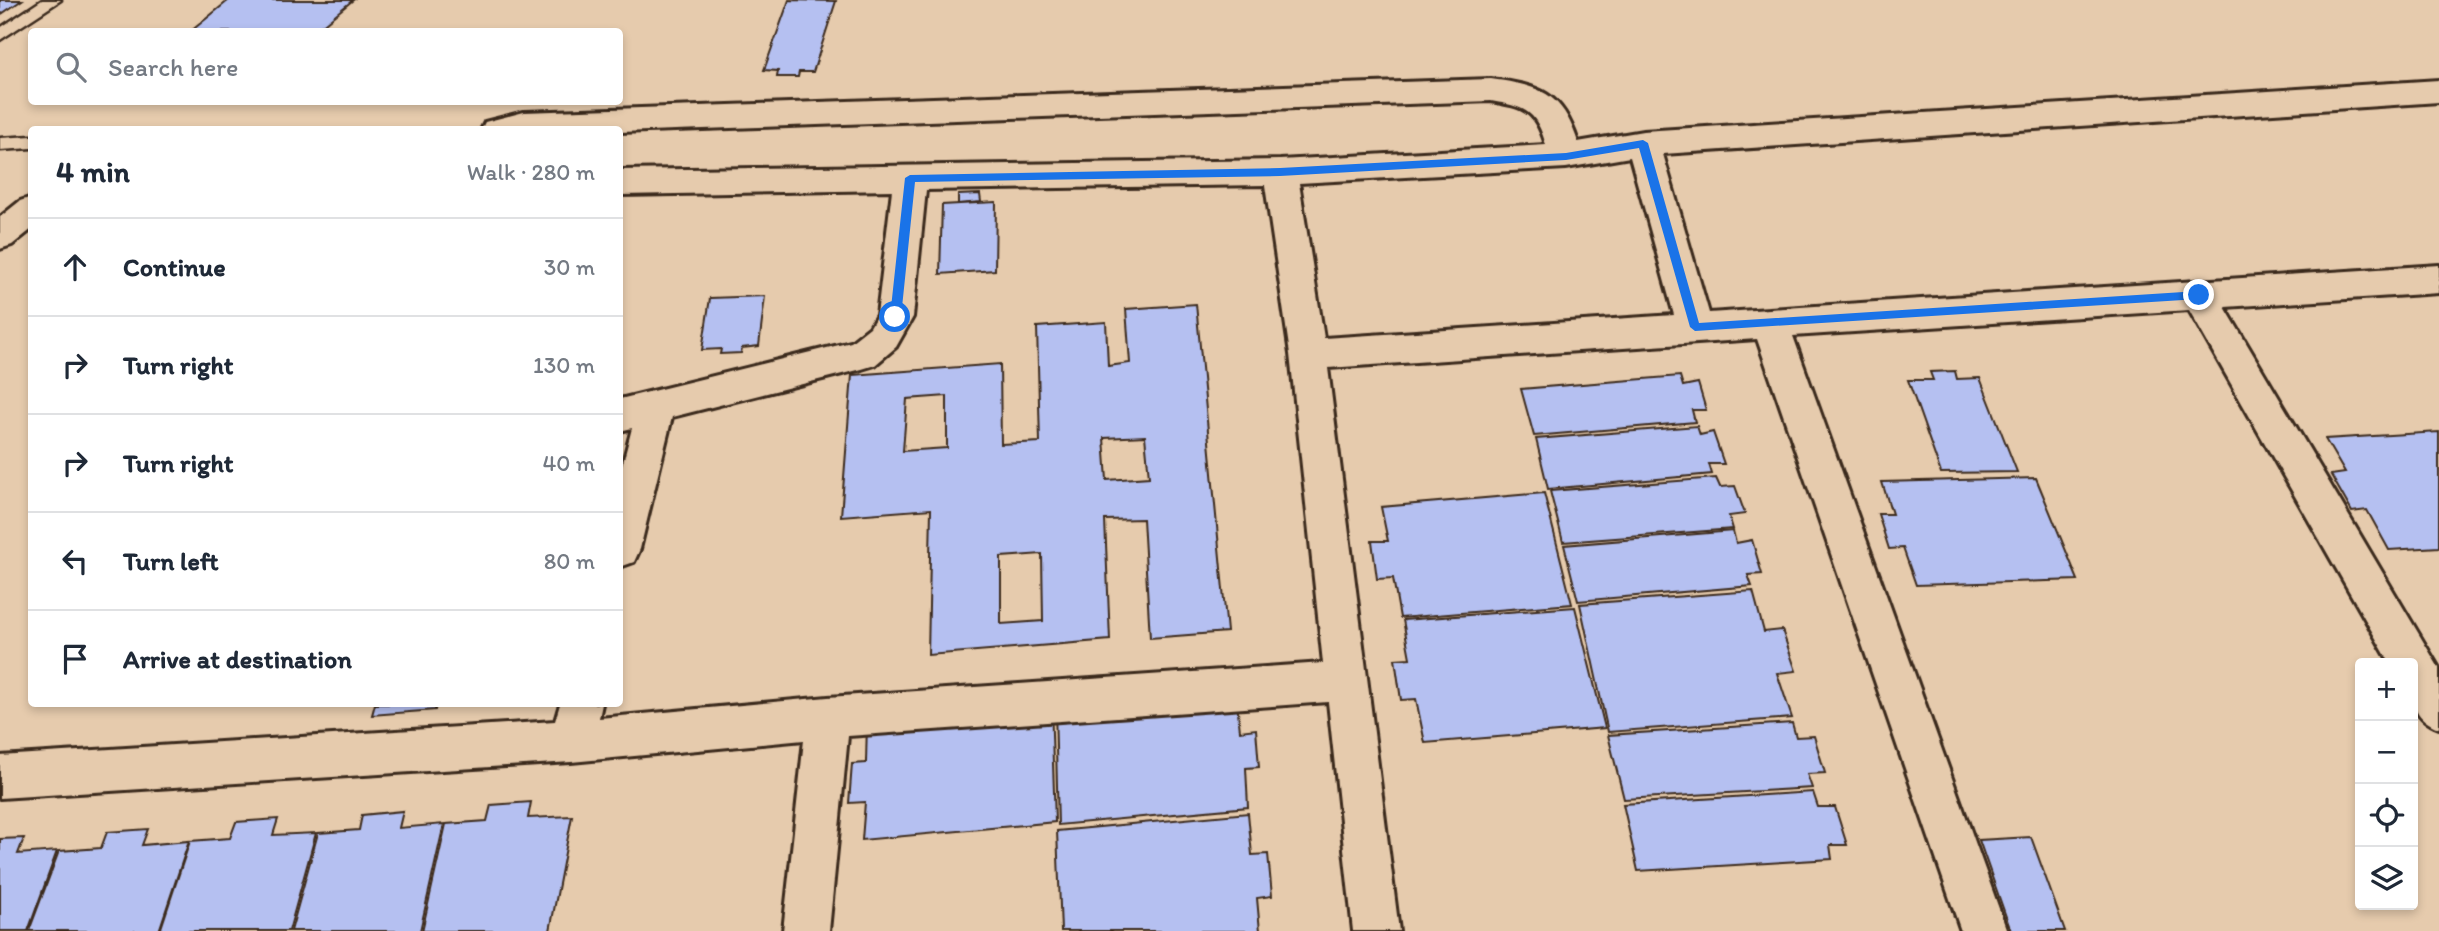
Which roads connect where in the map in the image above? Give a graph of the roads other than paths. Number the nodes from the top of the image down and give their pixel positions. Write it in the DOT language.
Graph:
graph roads {
  1 [pos="53,0"];
  2 [pos="35,12"];
  3 [pos="0,16"];
  4 [pos="1,34"];
  5 [pos="2439,91"];
  6 [pos="515,126"];
  7 [pos="28,142"];
  8 [pos="1643,143"];
  9 [pos="0,144"];
  10 [pos="1566,156"];
  11 [pos="1280,172"];
  12 [pos="910,178"];
  13 [pos="623,182"];
  14 [pos="28,198"];
  15 [pos="0,200"];
  16 [pos="28,213"];
  17 [pos="0,236"];
  18 [pos="2439,279"];
  19 [pos="2199,295"];
  20 [pos="1770,323"];
  21 [pos="1695,327"];
  22 [pos="1308,354"];
  23 [pos="638,410"];
  24 [pos="623,526"];
  25 [pos="1344,681"];
  26 [pos="2439,708"];
  27 [pos="828,717"];
  28 [pos="576,722"];
  29 [pos="0,777"];
  30 [pos="806,931"];
  31 [pos="1376,931"];
  32 [pos="1984,931"];
  1 -- 2 [label="lane"];
  2 -- 3 [label="lane"];
  2 -- 4 [label="lane"];
  5 -- 8 [label="street"];
  6 -- 10 [label="street"];
  7 -- 9 [label="lane"];
  8 -- 10 [label="street"];
  8 -- 21 [label="street"];
  10 -- 11 [label="street"];
  11 -- 12 [label="street"];
  11 -- 22 [label="street"];
  12 -- 13 [label="street"];
  12 -- 23 [label="street"];
  14 -- 15 [label="street"];
  16 -- 17 [label="street"];
  18 -- 19 [label="street"];
  19 -- 20 [label="street"];
  19 -- 26 [label="street"];
  20 -- 21 [label="street"];
  20 -- 32 [label="street"];
  21 -- 22 [label="street"];
  22 -- 25 [label="street"];
  23 -- 24 [label="street"];
  25 -- 27 [label="street"];
  25 -- 31 [label="street"];
  27 -- 28 [label="street"];
  27 -- 30 [label="street"];
  28 -- 29 [label="street"];
}
